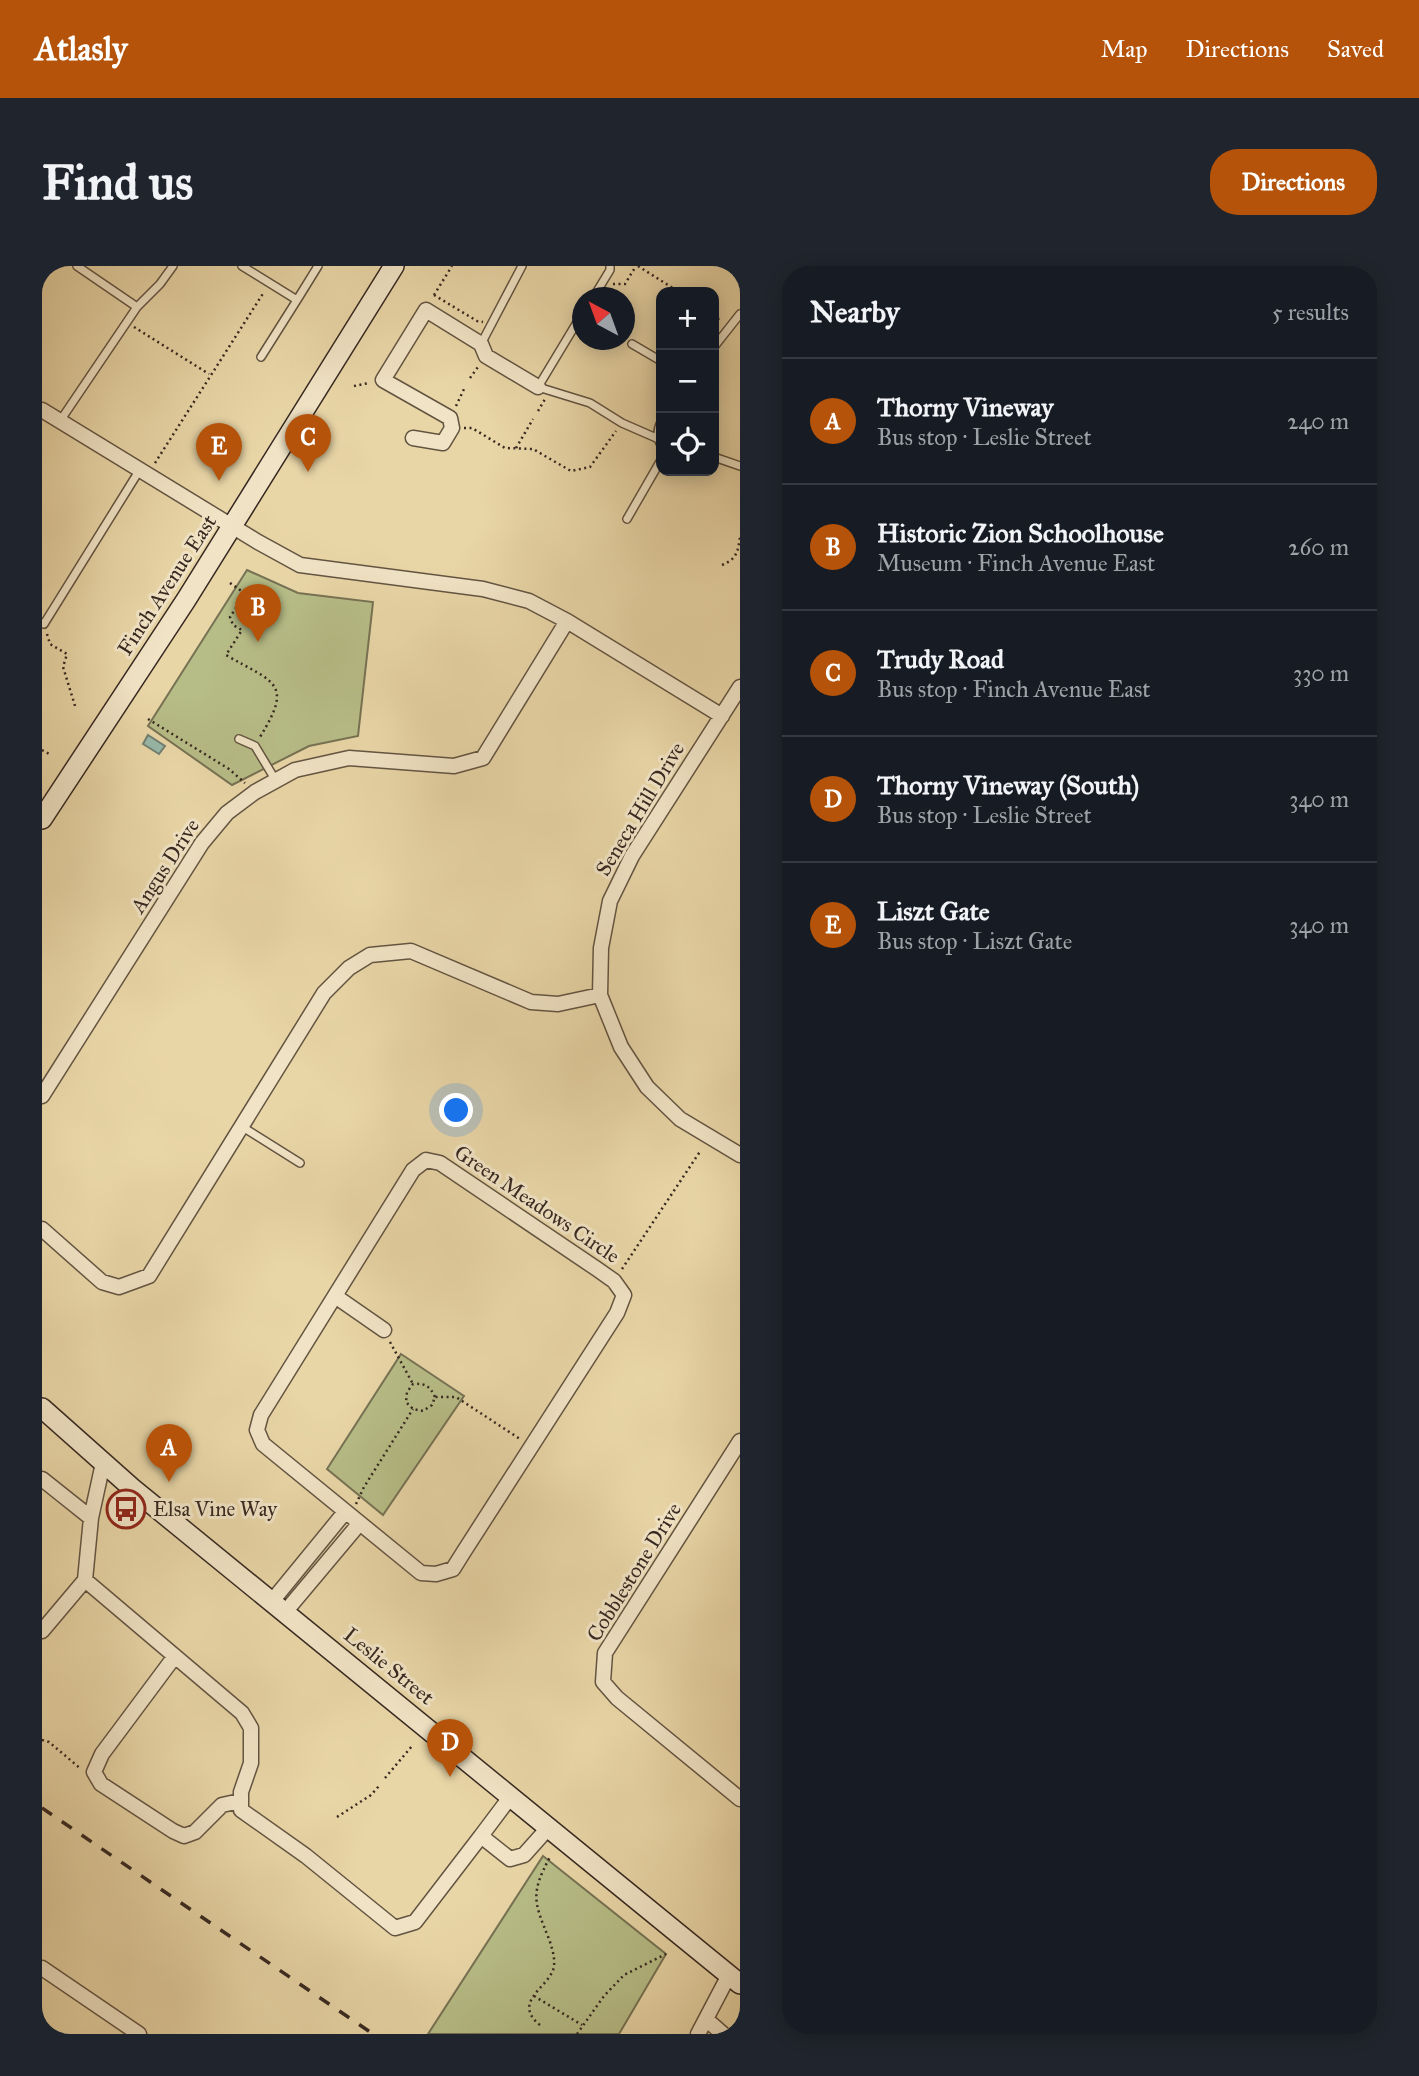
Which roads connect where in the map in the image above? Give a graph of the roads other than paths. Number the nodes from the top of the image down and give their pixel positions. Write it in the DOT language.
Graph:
graph roads {
  1 [pos="76,266"];
  2 [pos="173,266"];
  3 [pos="242,266"];
  4 [pos="318,266"];
  5 [pos="394,266"];
  6 [pos="522,266"];
  7 [pos="610,266"];
  8 [pos="600,287"];
  9 [pos="297,300"];
  10 [pos="137,307"];
  11 [pos="738,319"];
  12 [pos="572,332"];
  13 [pos="719,341"];
  14 [pos="481,344"];
  15 [pos="635,346"];
  16 [pos="261,356"];
  17 [pos="656,358"];
  18 [pos="538,387"];
  19 [pos="42,410"];
  20 [pos="60,422"];
  21 [pos="413,438"];
  22 [pos="656,439"];
  23 [pos="719,459"];
  24 [pos="740,466"];
  25 [pos="656,469"];
  26 [pos="139,471"];
  27 [pos="627,519"];
  28 [pos="232,527"];
  29 [pos="567,621"];
  30 [pos="43,623"];
  31 [pos="740,687"];
  32 [pos="722,716"];
  33 [pos="239,739"];
  34 [pos="276,781"];
  35 [pos="42,820"];
  36 [pos="600,995"];
  37 [pos="42,1096"];
  38 [pos="240,1126"];
  39 [pos="740,1155"];
  40 [pos="300,1163"];
  41 [pos="42,1229"];
  42 [pos="335,1296"];
  43 [pos="384,1329"];
  44 [pos="42,1410"];
  45 [pos="740,1441"];
  46 [pos="103,1463"];
  47 [pos="42,1479"];
  48 [pos="351,1517"];
  49 [pos="91,1518"];
  50 [pos="85,1580"];
  51 [pos="280,1606"];
  52 [pos="42,1631"];
  53 [pos="176,1656"];
  54 [pos="511,1796"];
  55 [pos="740,1799"];
  56 [pos="240,1801"];
  57 [pos="549,1828"];
  58 [pos="481,1836"];
  59 [pos="42,1968"];
  60 [pos="735,1980"];
  61 [pos="707,2020"];
  62 [pos="139,2034"];
  63 [pos="698,2034"];
  64 [pos="723,2034"];
  1 -- 10 [label="lane"];
  2 -- 10 [label="lane"];
  3 -- 9 [label="lane"];
  4 -- 9 [label="lane"];
  5 -- 28 [label="main road, Finch Avenue East"];
  6 -- 14 [label="lane"];
  7 -- 8 [label="lane"];
  9 -- 16 [label="lane"];
  10 -- 20 [label="lane"];
  11 -- 13 [label="lane"];
  12 -- 18 [label="lane"];
  14 -- 18 [label="street"];
  14 -- 21 [label="street"];
  15 -- 17 [label="lane"];
  18 -- 22 [label="lane"];
  19 -- 20 [label="street"];
  20 -- 26 [label="street"];
  23 -- 24 [label="lane"];
  25 -- 27 [label="lane"];
  26 -- 28 [label="street"];
  26 -- 30 [label="lane"];
  28 -- 29 [label="street"];
  28 -- 35 [label="main road, Finch Avenue East"];
  29 -- 32 [label="street"];
  29 -- 34 [label="street, Angus Drive"];
  31 -- 32 [label="street, Seneca Hill Drive"];
  32 -- 36 [label="street, Seneca Hill Drive"];
  33 -- 34 [label="lane"];
  34 -- 37 [label="street, Angus Drive"];
  36 -- 38 [label="street"];
  36 -- 39 [label="street, Seneca Hill Drive"];
  38 -- 40 [label="lane"];
  38 -- 41 [label="street"];
  42 -- 43 [label="street"];
  42 -- 48 [label="street, Green Meadows Circle"];
  42 -- 48 [label="street, Green Meadows Circle"];
  44 -- 46 [label="main road, Leslie Street"];
  45 -- 55 [label="street, Cobblestone Drive"];
  46 -- 49 [label="street"];
  46 -- 51 [label="main road, Leslie Street"];
  47 -- 49 [label="street"];
  48 -- 51 [label="street"];
  49 -- 50 [label="street"];
  50 -- 52 [label="street"];
  50 -- 53 [label="street"];
  51 -- 54 [label="main road, Leslie Street"];
  53 -- 56 [label="street"];
  53 -- 56 [label="street"];
  54 -- 57 [label="main road, Leslie Street"];
  54 -- 58 [label="street"];
  56 -- 58 [label="street"];
  57 -- 58 [label="street"];
  57 -- 60 [label="main road, Leslie Street"];
  59 -- 62 [label="street"];
  60 -- 61 [label="street"];
  61 -- 63 [label="street"];
  61 -- 64 [label="street"];
}
